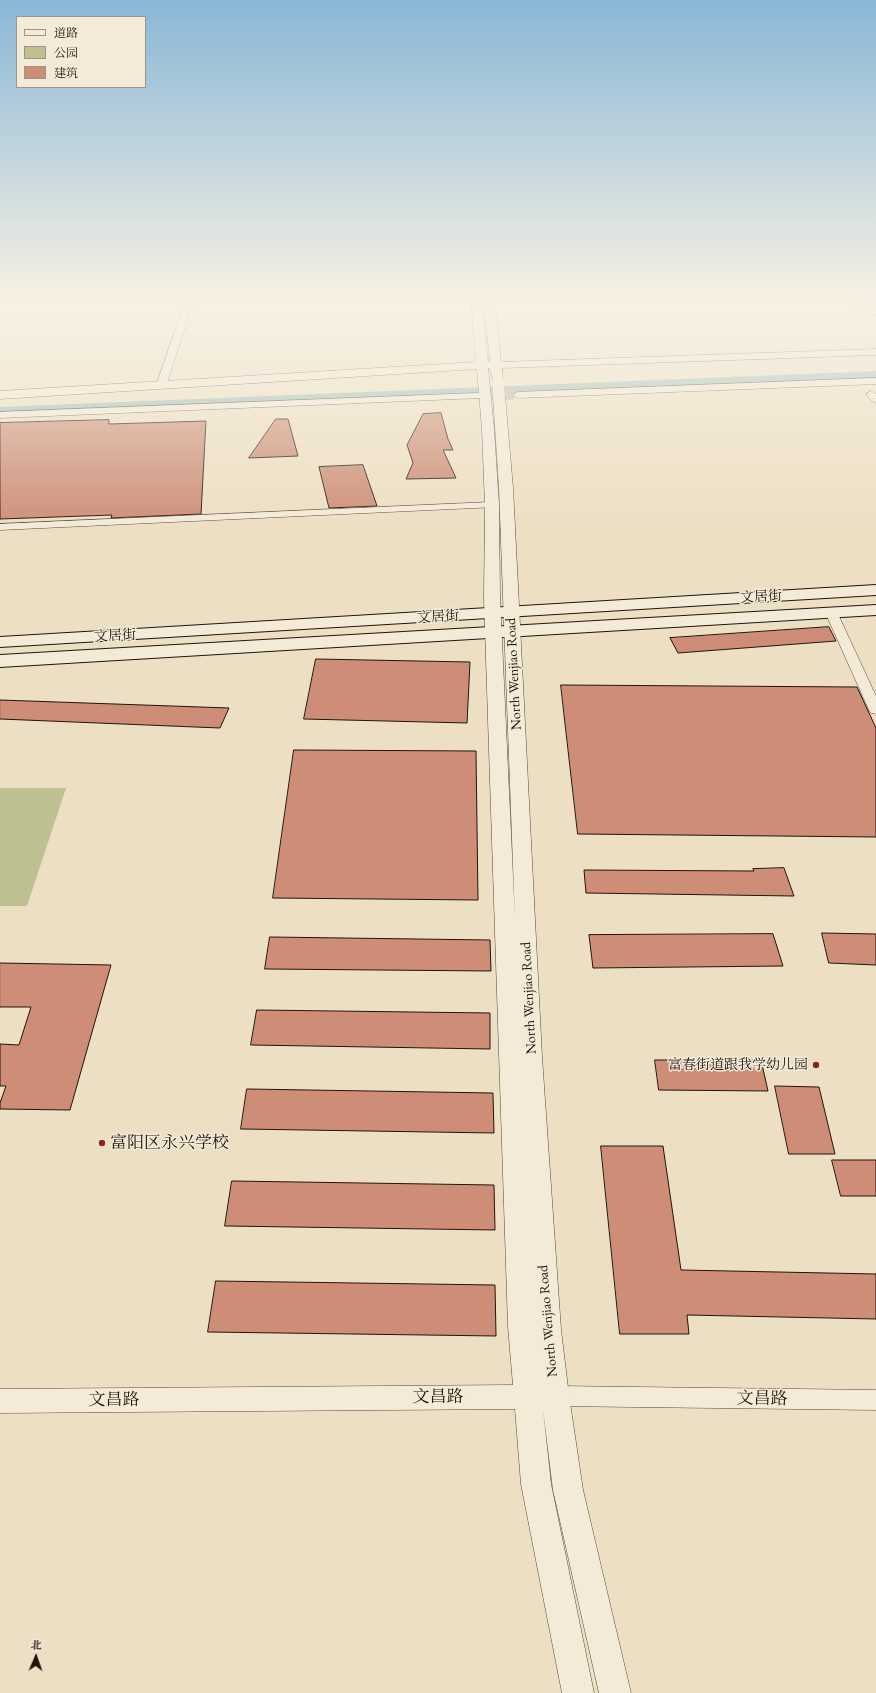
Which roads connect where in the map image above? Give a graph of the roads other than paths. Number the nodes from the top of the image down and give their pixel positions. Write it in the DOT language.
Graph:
graph roads {
  1 [pos="165,375"];
  2 [pos="347,375"];
  3 [pos="486,375"];
  4 [pos="495,375"];
  5 [pos="876,381"];
  6 [pos="161,386"];
  7 [pos="493,392"];
  8 [pos="0,395"];
  9 [pos="0,415"];
  10 [pos="492,505"];
  11 [pos="0,527"];
  12 [pos="876,590"];
  13 [pos="876,610"];
  14 [pos="831,612"];
  15 [pos="502,622"];
  16 [pos="0,642"];
  17 [pos="0,661"];
  18 [pos="876,710"];
  19 [pos="555,1396"];
  20 [pos="528,1397"];
  21 [pos="876,1400"];
  22 [pos="0,1401"];
  23 [pos="578,1693"];
  24 [pos="615,1693"];
  1 -- 6 [label="street"];
  2 -- 6 [label="street"];
  3 -- 7 [label="street, North Wenjiao Road"];
  4 -- 7 [label="street, North Wenjiao Road"];
  5 -- 7 [label="street"];
  6 -- 8 [label="street"];
  7 -- 9 [label="street"];
  7 -- 10 [label="street, North Wenjiao Road"];
  7 -- 15 [label="street, North Wenjiao Road"];
  10 -- 11 [label="street"];
  10 -- 15 [label="street, North Wenjiao Road"];
  12 -- 15 [label="main road, 文居街"];
  13 -- 14 [label="main road, 文居街"];
  14 -- 15 [label="main road, 文居街"];
  14 -- 18 [label="street"];
  15 -- 16 [label="main road, 文居街"];
  15 -- 17 [label="main road, 文居街"];
  15 -- 19 [label="street, North Wenjiao Road"];
  15 -- 20 [label="street, North Wenjiao Road"];
  19 -- 20 [label="street, 文昌路"];
  19 -- 21 [label="street, 文昌路"];
  19 -- 24 [label="street, North Wenjiao Road"];
  20 -- 22 [label="street, 文昌路"];
  20 -- 23 [label="street, North Wenjiao Road"];
}
